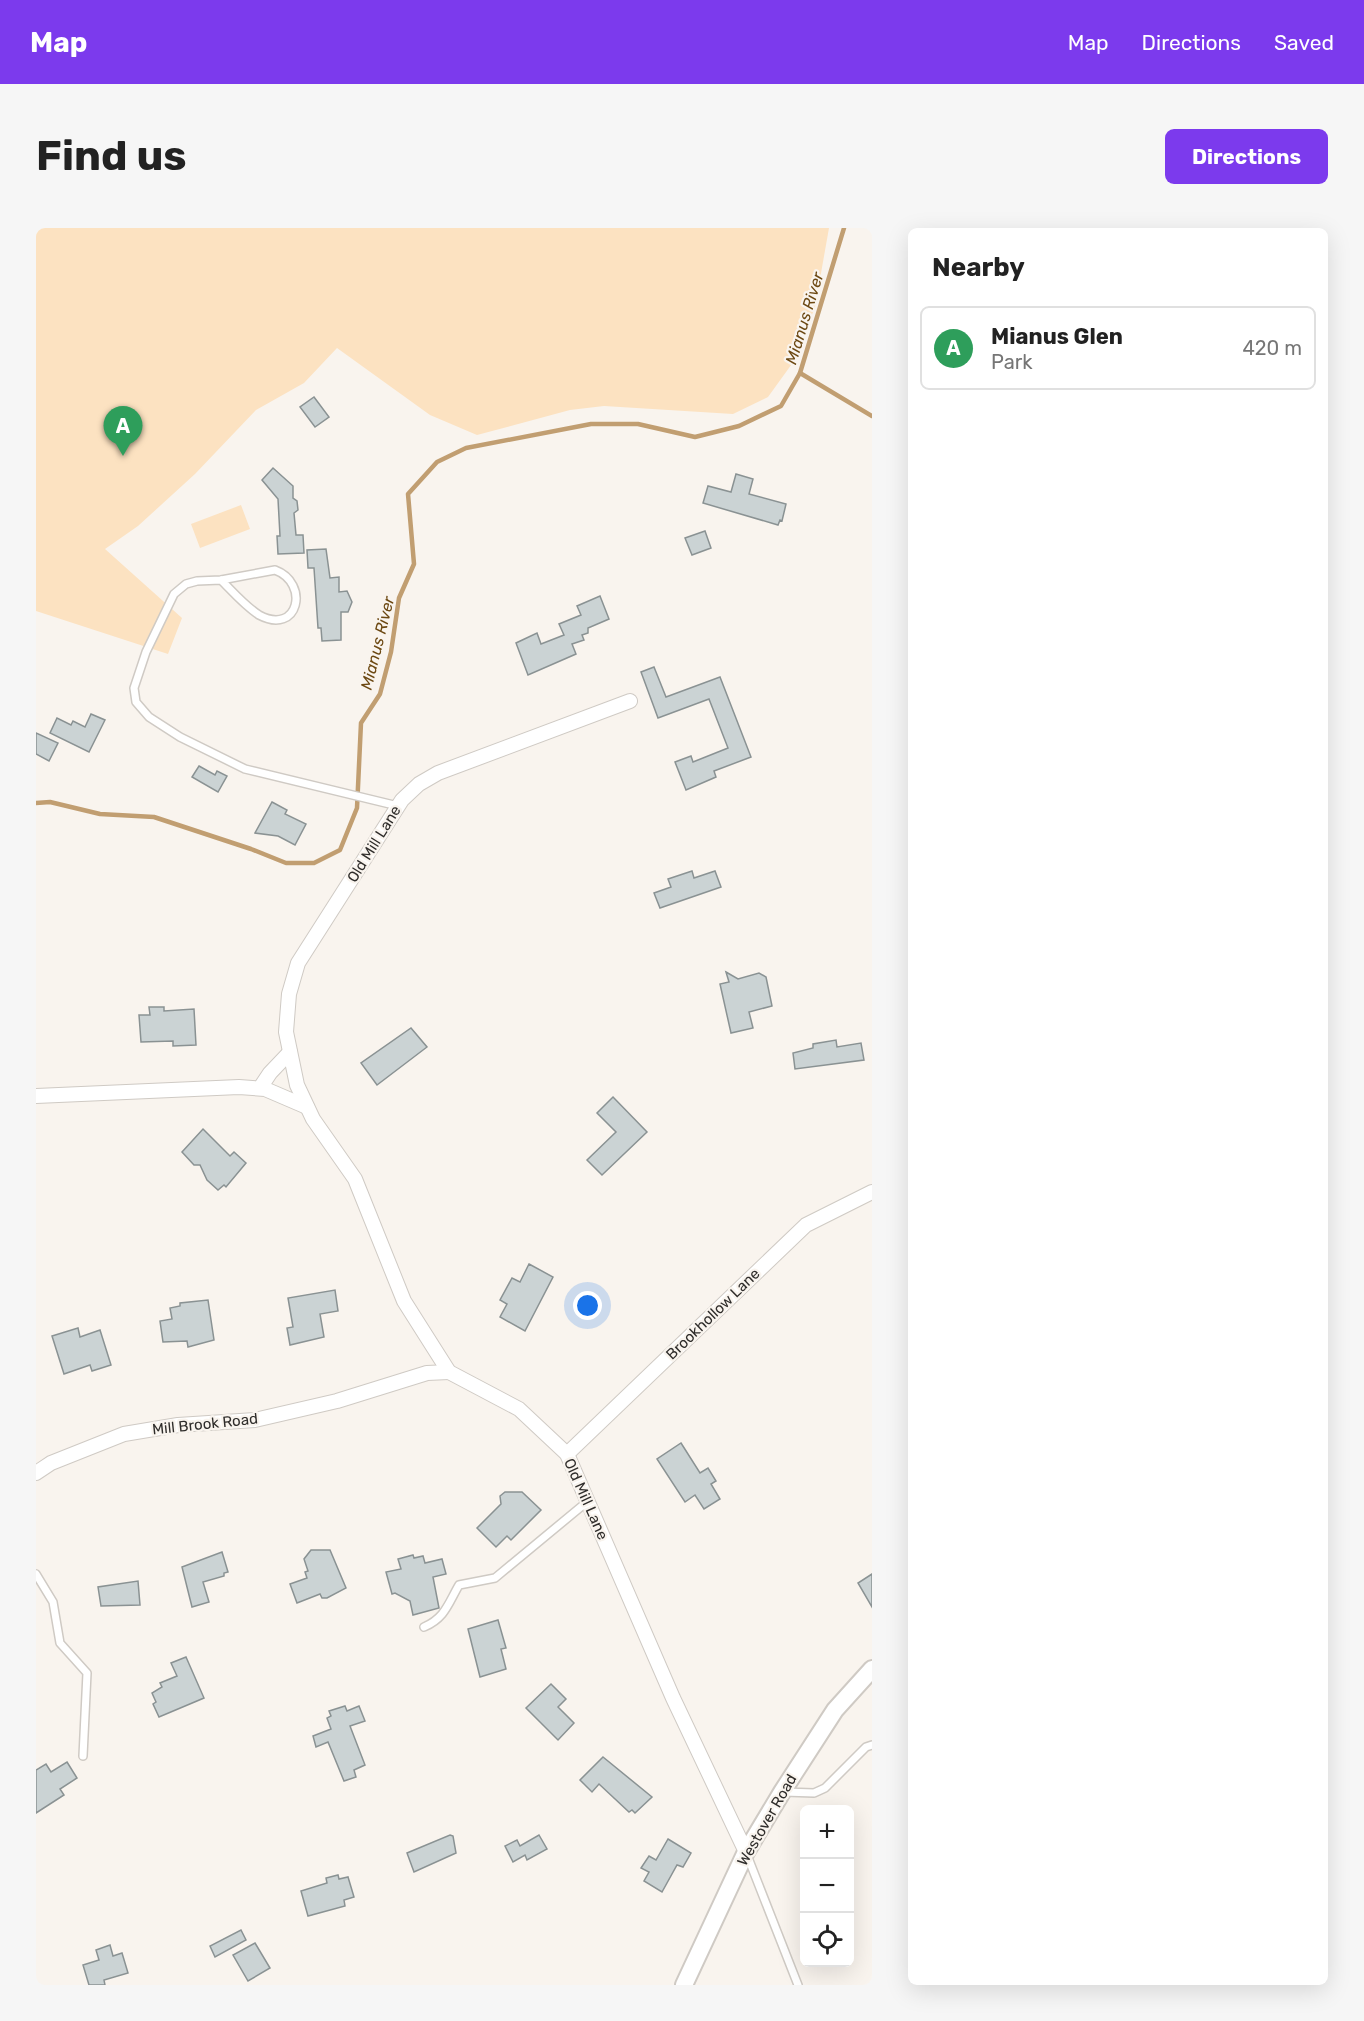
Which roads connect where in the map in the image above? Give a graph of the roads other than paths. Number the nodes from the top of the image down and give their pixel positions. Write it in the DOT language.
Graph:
graph roads {
  1 [pos="221,580"];
  2 [pos="630,701"];
  3 [pos="398,806"];
  4 [pos="290,1052"];
  5 [pos="261,1088"];
  6 [pos="36,1096"];
  7 [pos="307,1107"];
  8 [pos="872,1192"];
  9 [pos="449,1372"];
  10 [pos="567,1454"];
  11 [pos="36,1473"];
  12 [pos="588,1501"];
  13 [pos="36,1574"];
  14 [pos="424,1627"];
  15 [pos="872,1669"];
  16 [pos="872,1745"];
  17 [pos="83,1756"];
  18 [pos="782,1792"];
  19 [pos="746,1852"];
  20 [pos="684,1985"];
  21 [pos="798,1985"];
  1 -- 1 [label="lane"];
  1 -- 3 [label="lane"];
  2 -- 3 [label="street, Old Mill Lane"];
  3 -- 4 [label="street, Old Mill Lane"];
  4 -- 5 [label="street"];
  4 -- 7 [label="street, Old Mill Lane"];
  5 -- 6 [label="street"];
  5 -- 7 [label="street"];
  7 -- 9 [label="street, Old Mill Lane"];
  8 -- 10 [label="street, Brookhollow Lane"];
  9 -- 10 [label="street, Old Mill Lane"];
  9 -- 11 [label="street, Mill Brook Road"];
  10 -- 12 [label="street, Old Mill Lane"];
  12 -- 14 [label="lane"];
  12 -- 19 [label="street, Old Mill Lane"];
  13 -- 17 [label="lane"];
  15 -- 18 [label="street, Westover Road"];
  16 -- 18 [label="lane"];
  18 -- 19 [label="street, Westover Road"];
  19 -- 20 [label="street, Westover Road"];
  19 -- 21 [label="lane"];
}
